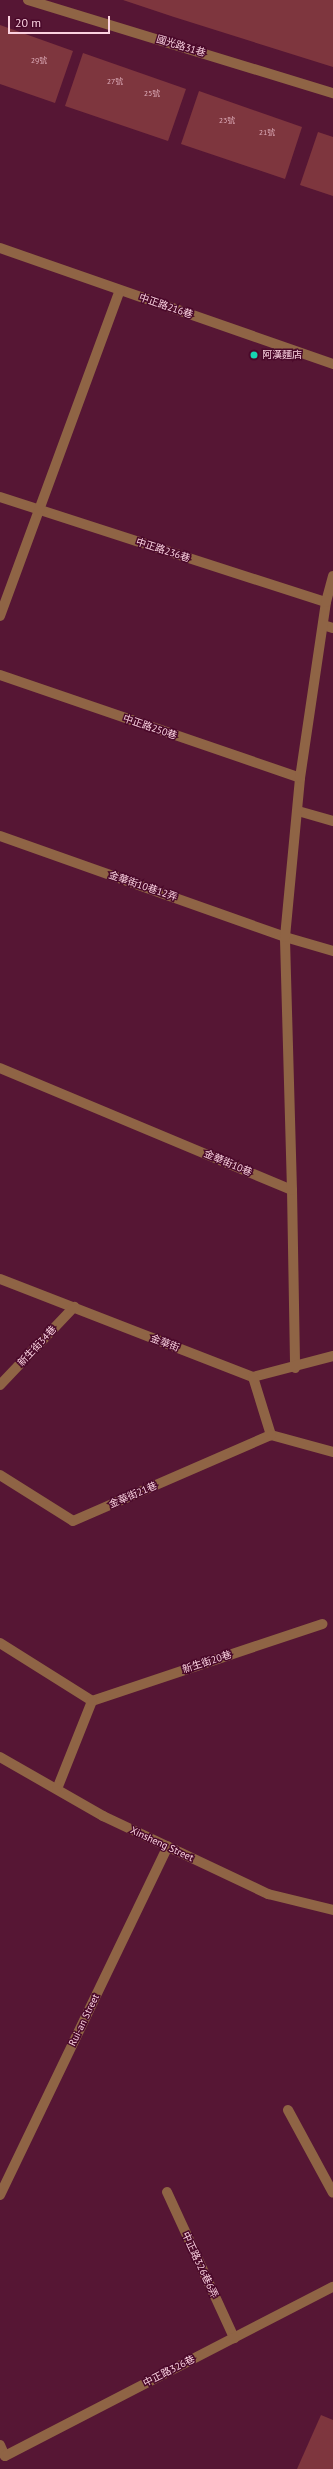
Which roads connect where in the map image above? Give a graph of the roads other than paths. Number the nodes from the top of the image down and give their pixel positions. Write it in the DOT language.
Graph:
graph roads {
  1 [pos="28,0"];
  2 [pos="333,93"];
  3 [pos="0,248"];
  4 [pos="120,290"];
  5 [pos="333,364"];
  6 [pos="0,497"];
  7 [pos="40,511"];
  8 [pos="333,576"];
  9 [pos="326,602"];
  10 [pos="0,616"];
  11 [pos="323,625"];
  12 [pos="333,628"];
  13 [pos="0,675"];
  14 [pos="300,778"];
  15 [pos="298,811"];
  16 [pos="333,821"];
  17 [pos="0,836"];
  18 [pos="285,937"];
  19 [pos="333,951"];
  20 [pos="0,1068"];
  21 [pos="292,1190"];
  22 [pos="0,1279"];
  23 [pos="74,1308"];
  24 [pos="333,1356"];
  25 [pos="295,1368"];
  26 [pos="254,1376"];
  27 [pos="0,1385"];
  28 [pos="271,1435"];
  29 [pos="333,1452"];
  30 [pos="0,1475"];
  31 [pos="322,1624"];
  32 [pos="0,1643"];
  33 [pos="92,1701"];
  34 [pos="0,1757"];
  35 [pos="57,1789"];
  36 [pos="168,1846"];
  37 [pos="333,1910"];
  38 [pos="288,2110"];
  39 [pos="167,2192"];
  40 [pos="333,2193"];
  41 [pos="0,2195"];
  42 [pos="333,2287"];
  43 [pos="234,2338"];
  44 [pos="0,2445"];
  1 -- 2 [label="street, 國光路31巷"];
  3 -- 4 [label="street, 中正路216巷"];
  4 -- 5 [label="street, 中正路216巷"];
  4 -- 7 [label="street"];
  6 -- 7 [label="street, 中正路236巷"];
  7 -- 9 [label="street, 中正路236巷"];
  7 -- 10 [label="street"];
  8 -- 9 [label="street"];
  9 -- 11 [label="street"];
  11 -- 12 [label="street"];
  11 -- 14 [label="street"];
  13 -- 14 [label="street, 中正路250巷"];
  14 -- 15 [label="street"];
  15 -- 16 [label="street"];
  15 -- 18 [label="street"];
  17 -- 18 [label="street, 金華街10巷12弄"];
  18 -- 19 [label="street, 金華街10巷12弄"];
  18 -- 21 [label="street"];
  20 -- 21 [label="street, 金華街10巷"];
  21 -- 25 [label="street"];
  22 -- 23 [label="street, 金華街"];
  23 -- 26 [label="street, 金華街"];
  23 -- 27 [label="street, 新生街34巷"];
  24 -- 25 [label="street"];
  25 -- 26 [label="street"];
  26 -- 28 [label="street"];
  28 -- 29 [label="street"];
  28 -- 30 [label="street, 金華街21巷"];
  31 -- 33 [label="street, 新生街20巷"];
  32 -- 33 [label="street"];
  33 -- 35 [label="street"];
  34 -- 35 [label="street, Xinsheng Street"];
  35 -- 36 [label="street, Xinsheng Street"];
  36 -- 37 [label="street, Xinsheng Street"];
  36 -- 41 [label="street, Rui-an Street"];
  38 -- 40 [label="street"];
  39 -- 43 [label="street, 中正路326巷6弄"];
  42 -- 43 [label="street, 中正路326巷"];
  43 -- 44 [label="street, 中正路326巷"];
}
